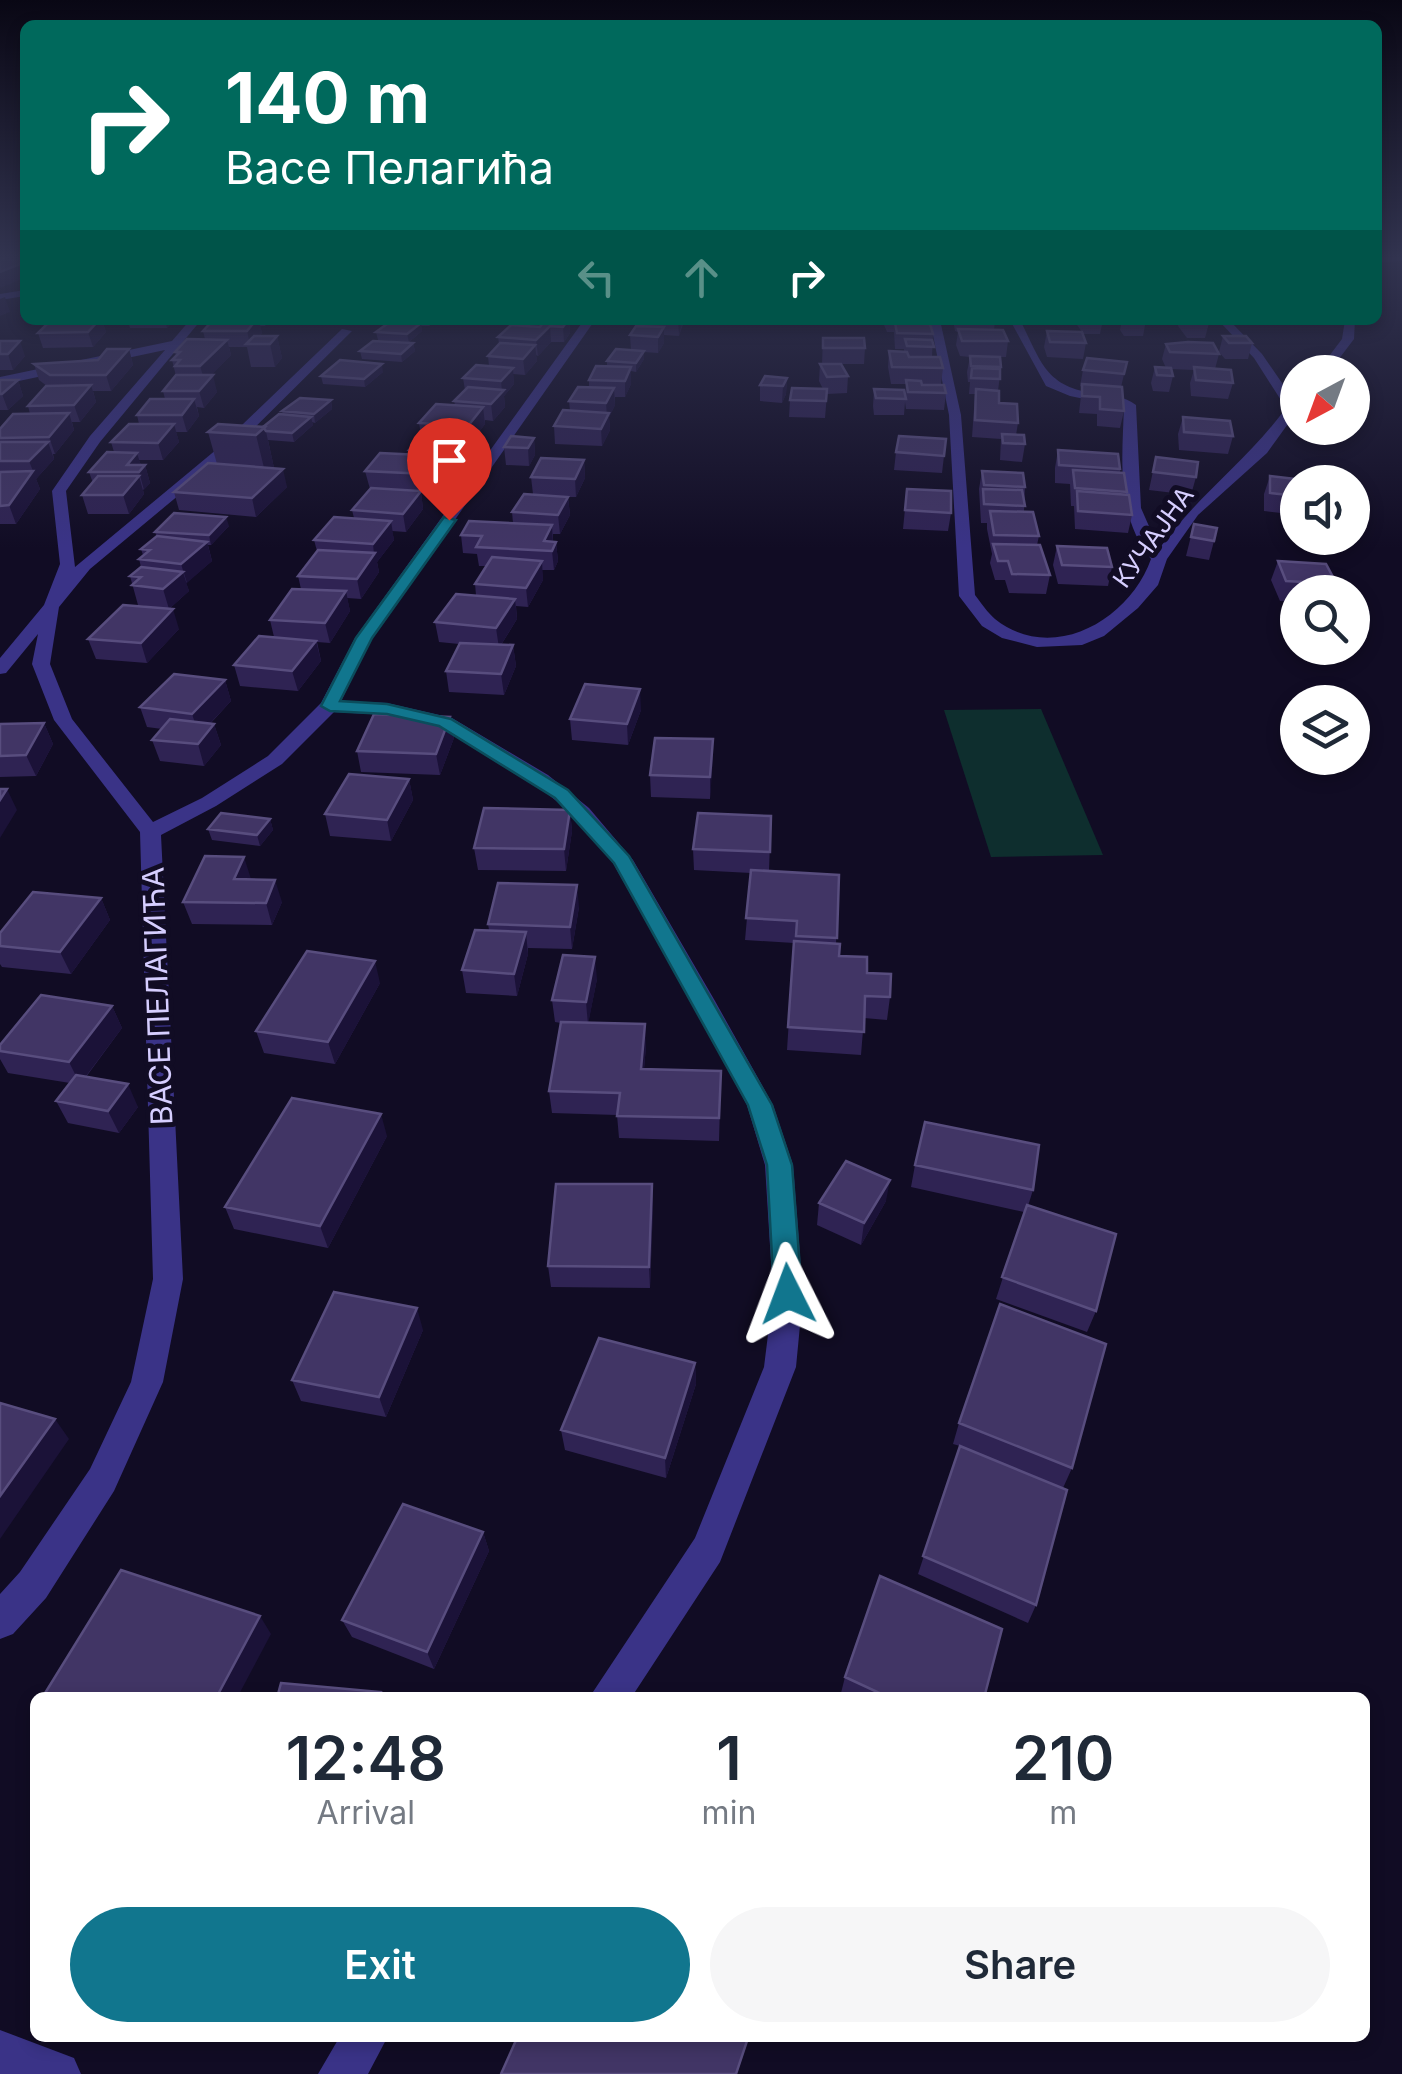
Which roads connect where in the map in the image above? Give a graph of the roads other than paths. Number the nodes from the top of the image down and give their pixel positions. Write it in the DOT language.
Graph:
graph roads {
  1 [pos="129,354"];
  2 [pos="167,354"];
  3 [pos="322,354"];
  4 [pos="566,354"];
  5 [pos="942,354"];
  6 [pos="1032,354"];
  7 [pos="1256,354"];
  8 [pos="0,381"];
  9 [pos="1280,385"];
  10 [pos="1280,425"];
  11 [pos="1159,559"];
  12 [pos="51,606"];
  13 [pos="0,669"];
  14 [pos="330,706"];
  15 [pos="150,832"];
  16 [pos="0,1621"];
  17 [pos="612,1692"];
  18 [pos="362,2042"];
  19 [pos="0,2053"];
  20 [pos="58,2074"];
  21 [pos="341,2074"];
  1 -- 8 [label="street"];
  2 -- 12 [label="street"];
  3 -- 12 [label="street"];
  4 -- 14 [label="street, ВАСЕ ПЕЛАГИЋА"];
  5 -- 11 [label="street, КУЧАЈНА"];
  6 -- 11 [label="street"];
  7 -- 9 [label="street, КУЧАЈНА"];
  10 -- 11 [label="street, КУЧАЈНА"];
  12 -- 13 [label="street"];
  12 -- 15 [label="street"];
  14 -- 15 [label="street, ВАСЕ ПЕЛАГИЋА"];
  14 -- 17 [label="street"];
  15 -- 16 [label="street, ВАСЕ ПЕЛАГИЋА"];
  18 -- 21 [label="street"];
  19 -- 20 [label="street"];
}
